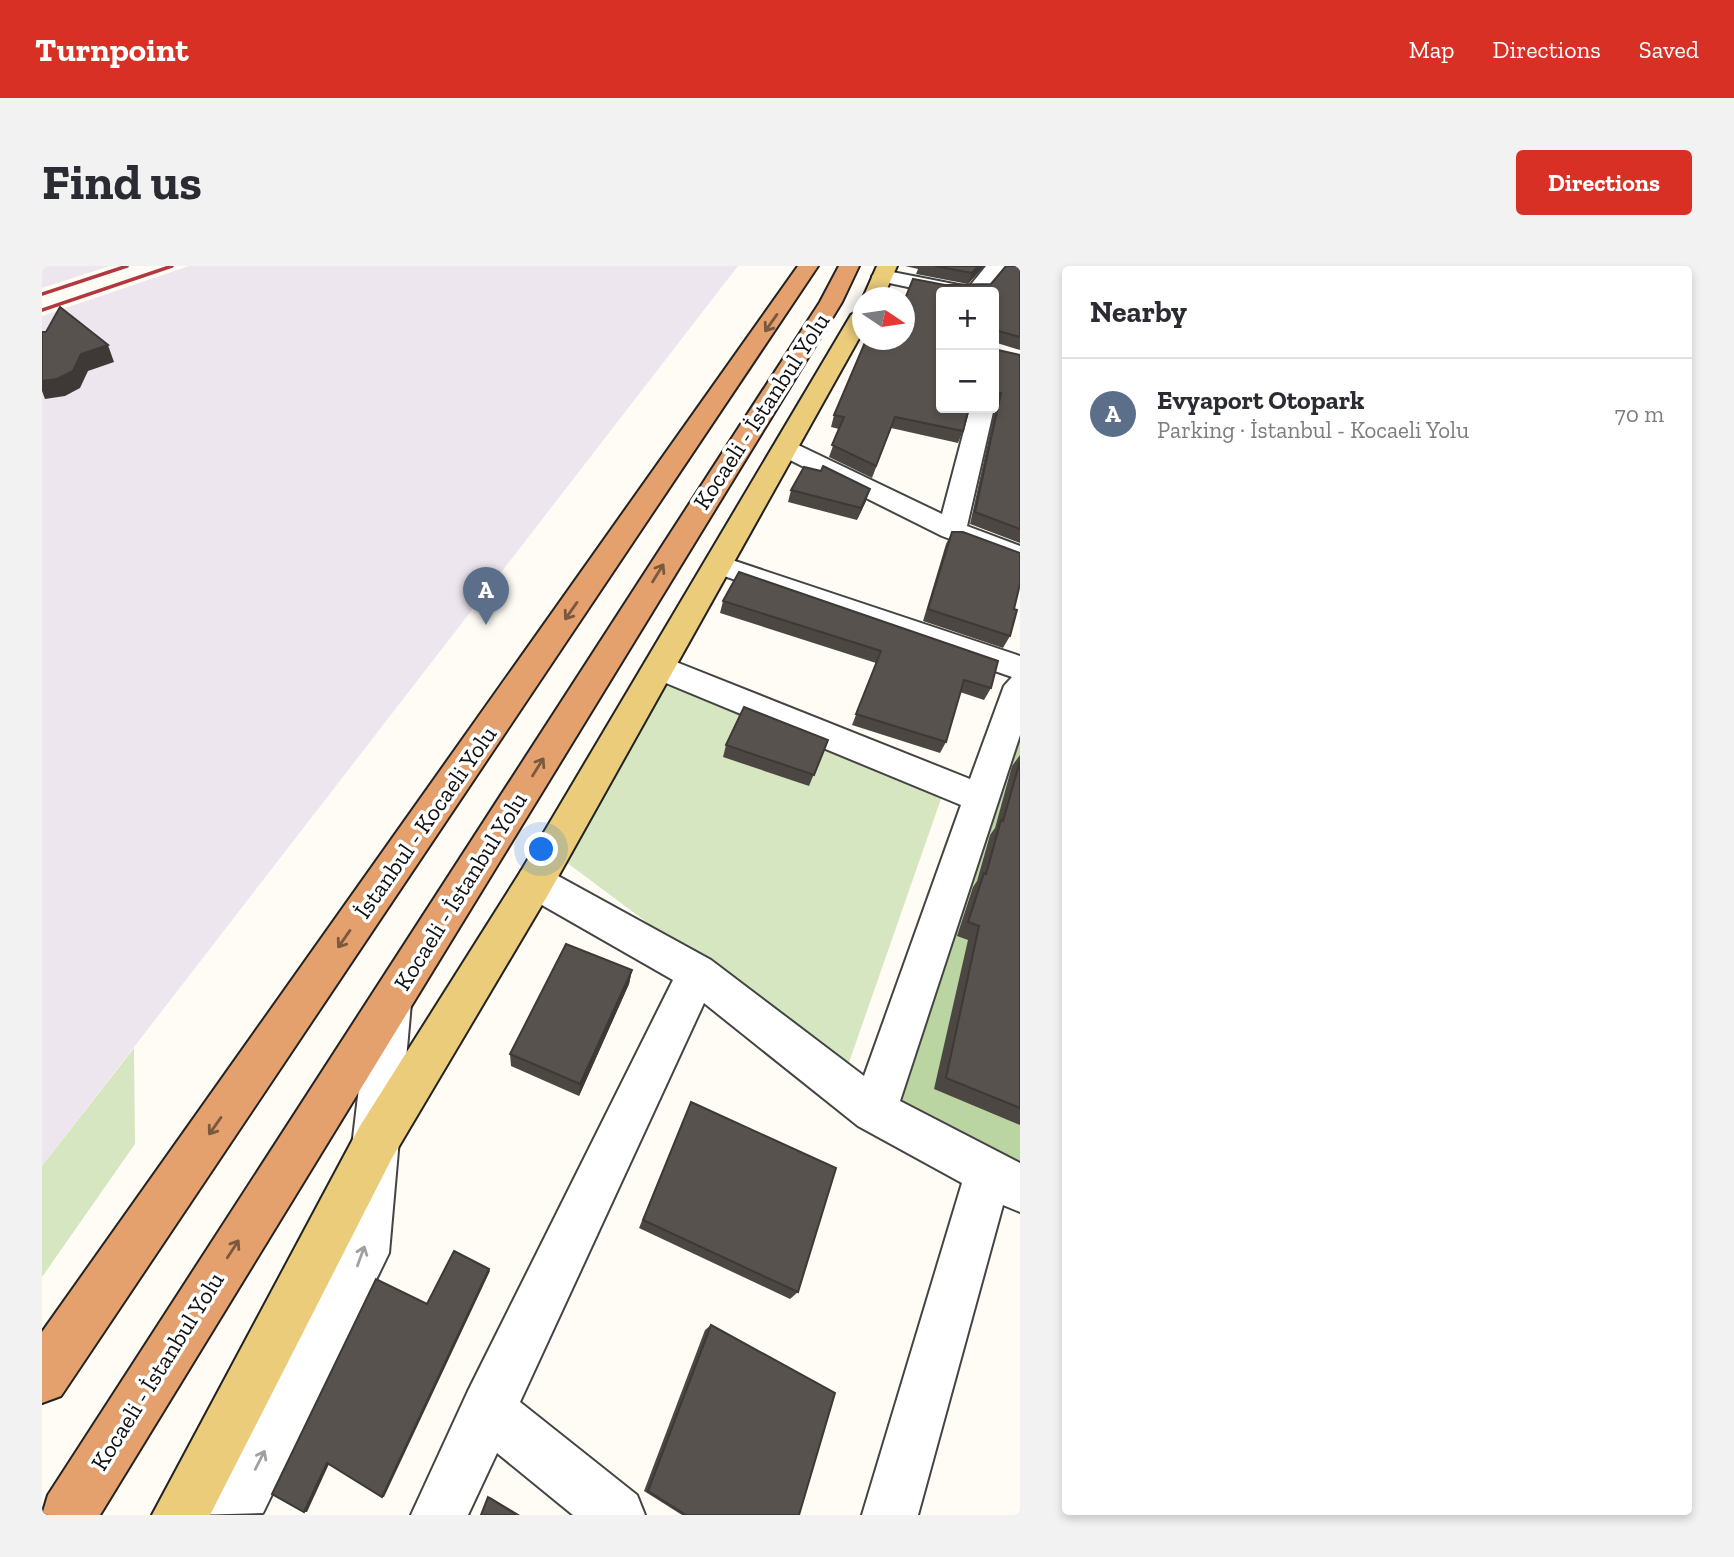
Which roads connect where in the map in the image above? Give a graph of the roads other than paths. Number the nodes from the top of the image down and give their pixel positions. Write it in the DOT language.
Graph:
graph roads {
  1 [pos="807,266"];
  2 [pos="996,266"];
  3 [pos="873,269"];
  4 [pos="872,287"];
  5 [pos="944,287"];
  6 [pos="980,287"];
  7 [pos="852,334"];
  8 [pos="981,413"];
  9 [pos="787,449"];
  10 [pos="952,530"];
  11 [pos="1020,556"];
  12 [pos="720,565"];
  13 [pos="660,668"];
  14 [pos="1020,668"];
  15 [pos="1020,686"];
  16 [pos="983,799"];
  17 [pos="535,882"];
  18 [pos="697,973"];
  19 [pos="390,1003"];
  20 [pos="874,1111"];
  21 [pos="376,1142"];
  22 [pos="1005,1180"];
  23 [pos="42,1377"];
  24 [pos="487,1410"];
  25 [pos="102,1459"];
  26 [pos="68,1515"];
  27 [pos="102,1515"];
  28 [pos="180,1515"];
  29 [pos="221,1515"];
  30 [pos="439,1515"];
  31 [pos="617,1515"];
  32 [pos="890,1515"];
  1 -- 23 [label="highway, İstanbul - Kocaeli Yolu, one-way"];
  2 -- 6 [label="street"];
  3 -- 4 [label="main road"];
  3 -- 5 [label="street"];
  19 -- 3 [label="highway, Kocaeli - İstanbul Yolu, one-way"];
  7 -- 9 [label="main road"];
  8 -- 10 [label="street"];
  9 -- 10 [label="street"];
  9 -- 12 [label="main road"];
  10 -- 11 [label="street"];
  12 -- 13 [label="main road"];
  12 -- 14 [label="street"];
  13 -- 16 [label="street"];
  13 -- 17 [label="main road"];
  15 -- 16 [label="street"];
  16 -- 20 [label="street"];
  17 -- 18 [label="street"];
  17 -- 21 [label="main road"];
  18 -- 20 [label="street"];
  18 -- 24 [label="street"];
  19 -- 21 [label="street"];
  25 -- 19 [label="highway, Kocaeli - İstanbul Yolu, one-way"];
  20 -- 22 [label="street"];
  21 -- 28 [label="main road"];
  29 -- 21 [label="street, one-way"];
  22 -- 32 [label="street"];
  24 -- 30 [label="street"];
  24 -- 31 [label="street"];
  25 -- 26 [label="highway, Kocaeli - İstanbul Yolu"];
  25 -- 27 [label="highway"];
}
